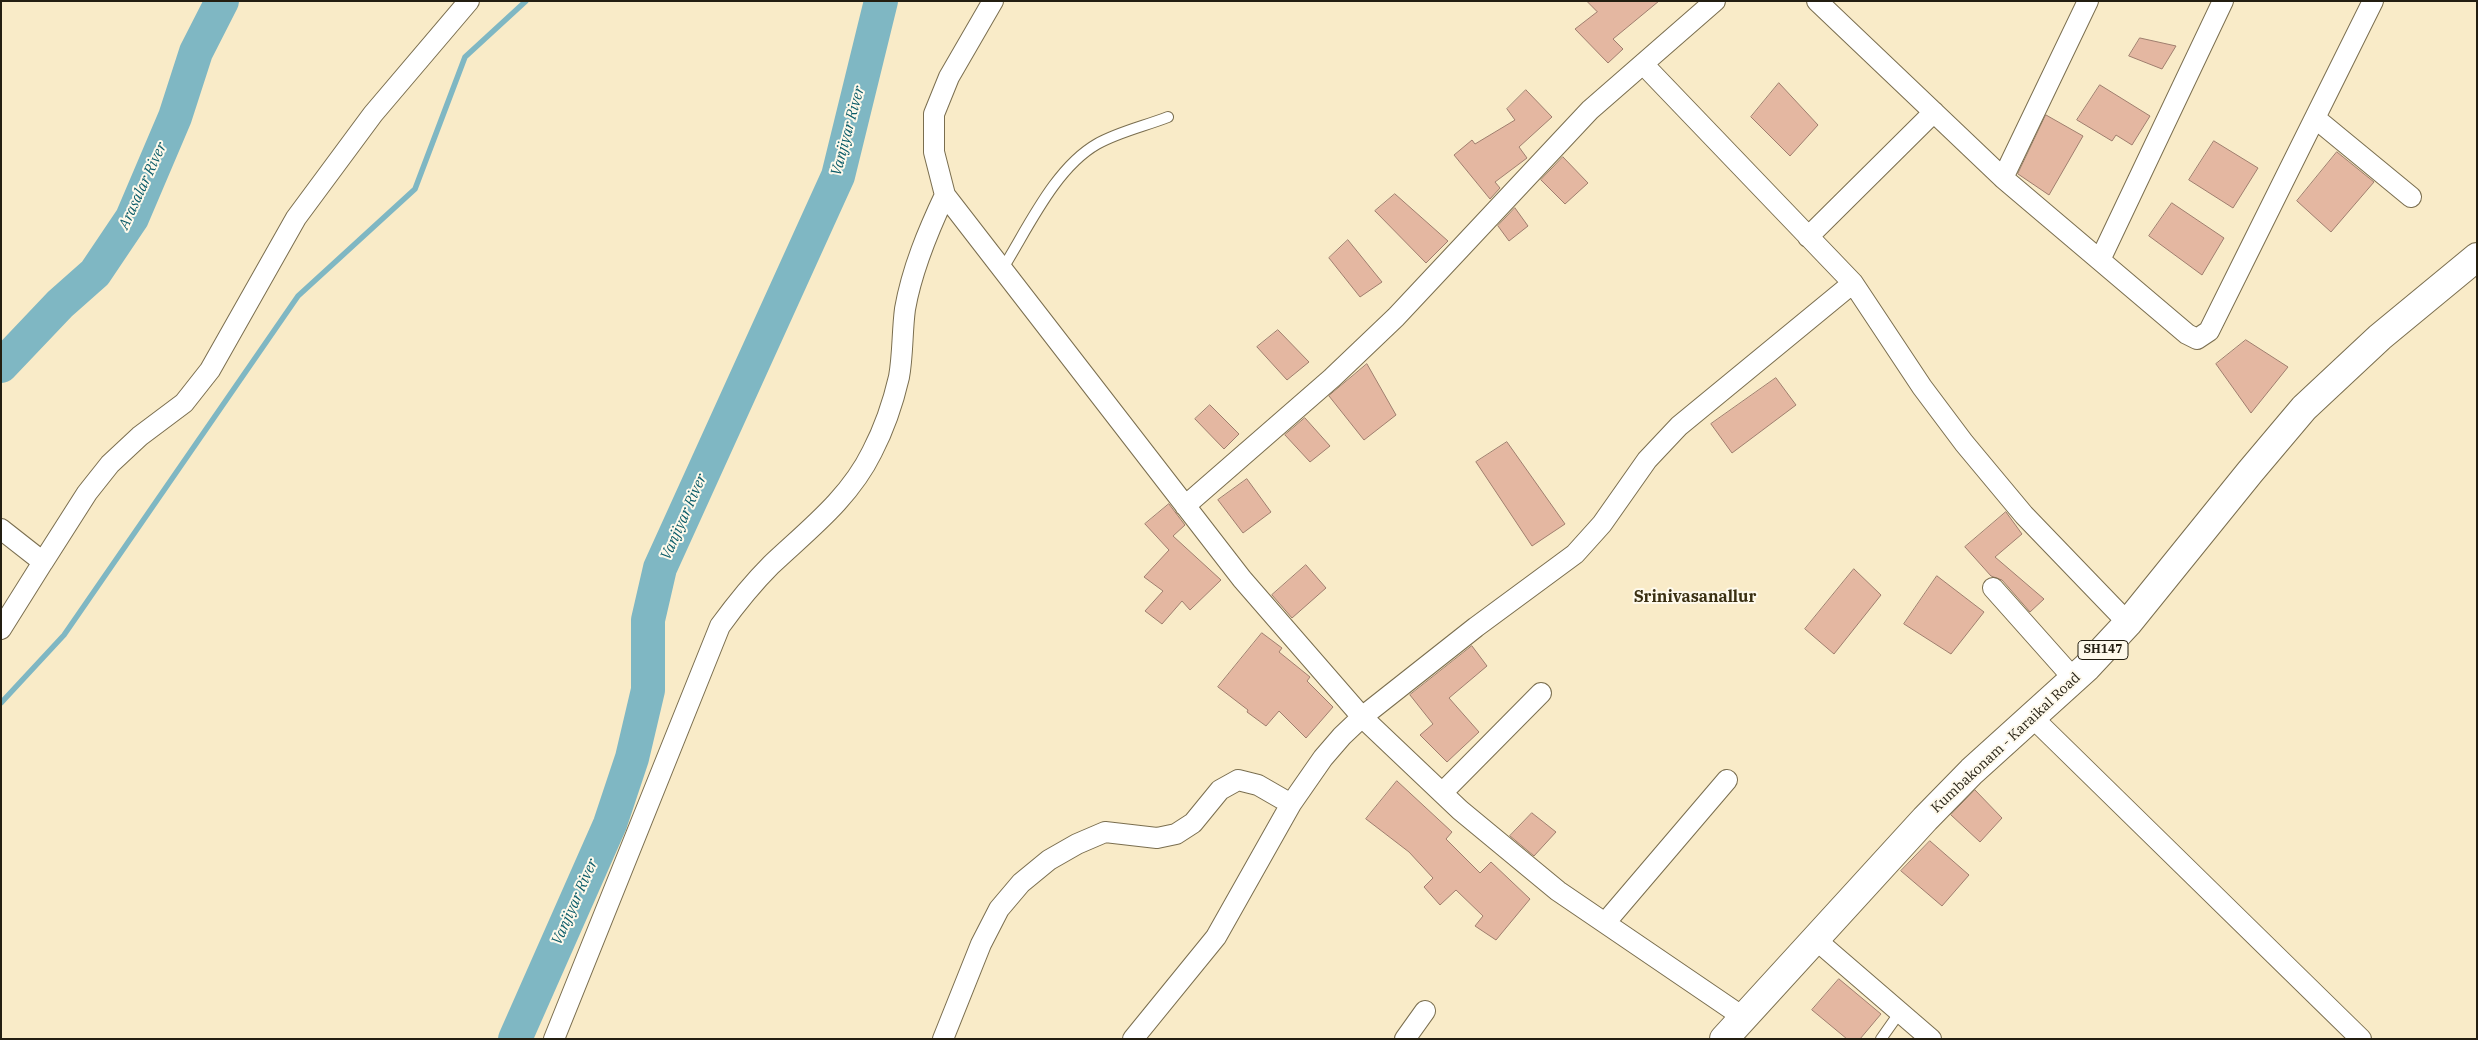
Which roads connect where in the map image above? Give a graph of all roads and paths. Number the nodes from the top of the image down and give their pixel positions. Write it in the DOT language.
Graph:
graph roads {
  1 [pos="469,1"];
  2 [pos="993,1"];
  3 [pos="1715,1"];
  4 [pos="1817,1"];
  5 [pos="2088,1"];
  6 [pos="2224,1"];
  7 [pos="2373,1"];
  8 [pos="1643,64"];
  9 [pos="1934,112"];
  10 [pos="1168,117"];
  11 [pos="2315,118"];
  12 [pos="2003,178"];
  13 [pos="945,195"];
  14 [pos="2411,197"];
  15 [pos="1808,237"];
  16 [pos="2477,257"];
  17 [pos="2100,260"];
  18 [pos="1003,268"];
  19 [pos="1853,283"];
  20 [pos="1186,506"];
  21 [pos="1,529"];
  22 [pos="43,562"];
  23 [pos="1993,588"];
  24 [pos="2128,623"];
  25 [pos="1,629"];
  26 [pos="2074,680"];
  27 [pos="1541,693"];
  28 [pos="1362,718"];
  29 [pos="2032,718"];
  30 [pos="1727,780"];
  31 [pos="1442,793"];
  32 [pos="1291,804"];
  33 [pos="1605,923"];
  34 [pos="1815,939"];
  35 [pos="1425,1011"];
  36 [pos="1900,1012"];
  37 [pos="1742,1017"];
  38 [pos="554,1039"];
  39 [pos="943,1039"];
  40 [pos="1133,1039"];
  41 [pos="1404,1039"];
  42 [pos="1724,1039"];
  43 [pos="1881,1039"];
  44 [pos="1931,1039"];
  45 [pos="2361,1039"];
  1 -- 22 [label="street"];
  2 -- 13 [label="street"];
  3 -- 8 [label="street"];
  4 -- 9 [label="street"];
  5 -- 12 [label="street"];
  6 -- 17 [label="street"];
  7 -- 11 [label="street"];
  8 -- 15 [label="street"];
  8 -- 20 [label="street"];
  9 -- 12 [label="street"];
  9 -- 15 [label="street"];
  10 -- 18 [label="lane"];
  11 -- 14 [label="street"];
  11 -- 17 [label="street"];
  12 -- 17 [label="street"];
  13 -- 18 [label="street"];
  13 -- 38 [label="street"];
  15 -- 19 [label="street"];
  16 -- 24 [label="main road, Kumbakonam - Karaikal Road / SH147"];
  18 -- 20 [label="street"];
  19 -- 24 [label="street"];
  19 -- 28 [label="street"];
  20 -- 28 [label="street"];
  21 -- 22 [label="street"];
  22 -- 25 [label="street"];
  23 -- 26 [label="street"];
  24 -- 26 [label="main road, Kumbakonam - Karaikal Road / SH147"];
  26 -- 29 [label="main road, Kumbakonam - Karaikal Road / SH147"];
  27 -- 31 [label="street"];
  28 -- 31 [label="street"];
  28 -- 32 [label="street"];
  29 -- 34 [label="main road, Kumbakonam - Karaikal Road / SH147"];
  29 -- 45 [label="street"];
  30 -- 33 [label="street"];
  31 -- 33 [label="street"];
  32 -- 39 [label="street"];
  32 -- 40 [label="street"];
  33 -- 37 [label="street"];
  34 -- 36 [label="street"];
  34 -- 37 [label="main road, Kumbakonam - Karaikal Road / SH147"];
  35 -- 41 [label="street"];
  36 -- 43 [label="lane"];
  36 -- 44 [label="street"];
  37 -- 42 [label="main road, Kumbakonam - Karaikal Road / SH147"];
}
